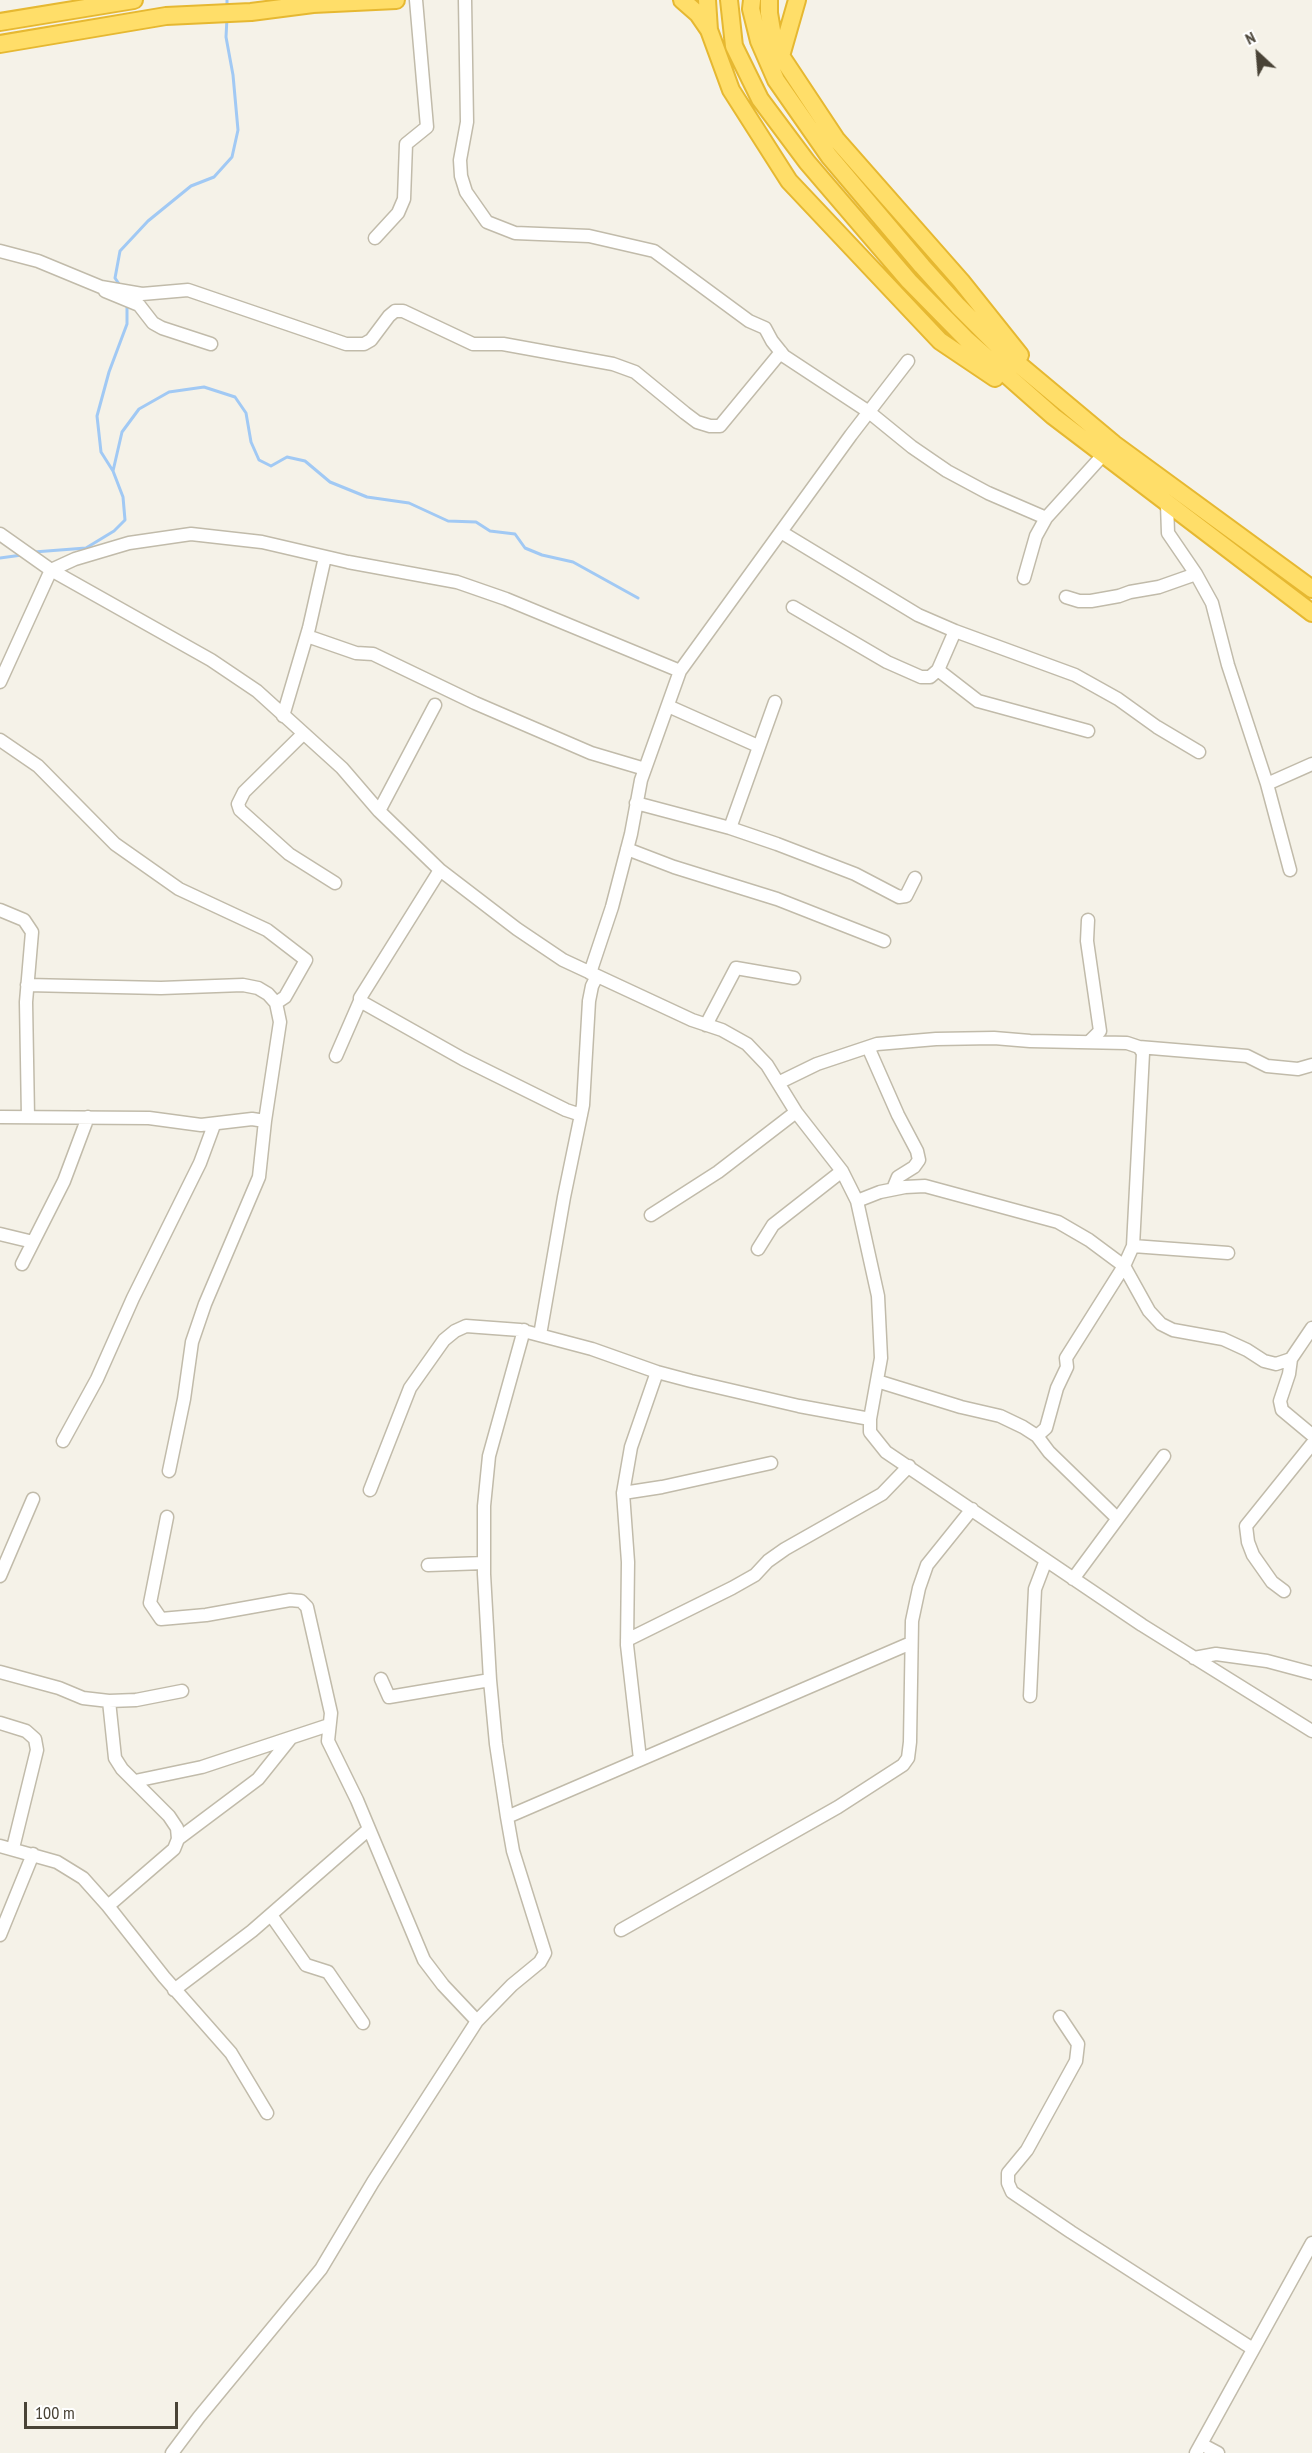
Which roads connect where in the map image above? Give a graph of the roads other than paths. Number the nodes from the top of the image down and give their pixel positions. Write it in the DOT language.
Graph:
graph roads {
  1 [pos="134,0"];
  2 [pos="396,0"];
  3 [pos="416,0"];
  4 [pos="465,0"];
  5 [pos="682,0"];
  6 [pos="706,0"];
  7 [pos="729,0"];
  8 [pos="752,0"];
  9 [pos="769,0"];
  10 [pos="797,0"];
  11 [pos="0,22"];
  12 [pos="709,30"];
  13 [pos="0,44"];
  14 [pos="781,56"];
  15 [pos="375,238"];
  16 [pos="0,250"];
  17 [pos="140,300"];
  18 [pos="211,345"];
  19 [pos="781,352"];
  20 [pos="908,361"];
  21 [pos="1051,393"];
  22 [pos="870,412"];
  23 [pos="1053,416"];
  24 [pos="1103,455"];
  25 [pos="1167,504"];
  26 [pos="1046,518"];
  27 [pos="781,532"];
  28 [pos="0,534"];
  29 [pos="325,557"];
  30 [pos="51,570"];
  31 [pos="1196,574"];
  32 [pos="1024,578"];
  33 [pos="1312,589"];
  34 [pos="1066,597"];
  35 [pos="793,607"];
  36 [pos="1312,613"];
  37 [pos="955,632"];
  38 [pos="307,636"];
  39 [pos="680,670"];
  40 [pos="938,670"];
  41 [pos="0,682"];
  42 [pos="775,702"];
  43 [pos="435,705"];
  44 [pos="668,706"];
  45 [pos="283,716"];
  46 [pos="1088,730"];
  47 [pos="303,734"];
  48 [pos="0,740"];
  49 [pos="758,746"];
  50 [pos="1200,752"];
  51 [pos="1312,764"];
  52 [pos="645,769"];
  53 [pos="1267,784"];
  54 [pos="636,803"];
  55 [pos="380,811"];
  56 [pos="730,828"];
  57 [pos="627,849"];
  58 [pos="440,870"];
  59 [pos="1290,870"];
  60 [pos="915,878"];
  61 [pos="335,883"];
  62 [pos="0,910"];
  63 [pos="1088,920"];
  64 [pos="884,941"];
  65 [pos="594,974"];
  66 [pos="794,978"];
  67 [pos="27,986"];
  68 [pos="276,998"];
  69 [pos="360,1001"];
  70 [pos="706,1025"];
  71 [pos="1089,1042"];
  72 [pos="868,1047"];
  73 [pos="1139,1047"];
  74 [pos="336,1056"];
  75 [pos="1312,1065"];
  76 [pos="778,1083"];
  77 [pos="796,1112"];
  78 [pos="581,1115"];
  79 [pos="0,1117"];
  80 [pos="28,1117"];
  81 [pos="88,1117"];
  82 [pos="265,1121"];
  83 [pos="214,1125"];
  84 [pos="842,1171"];
  85 [pos="893,1189"];
  86 [pos="857,1201"];
  87 [pos="651,1215"];
  88 [pos="0,1234"];
  89 [pos="33,1242"];
  90 [pos="1133,1246"];
  91 [pos="758,1249"];
  92 [pos="1228,1253"];
  93 [pos="22,1264"];
  94 [pos="1124,1266"];
  95 [pos="1312,1328"];
  96 [pos="524,1330"];
  97 [pos="540,1335"];
  98 [pos="1291,1359"];
  99 [pos="657,1372"];
  100 [pos="878,1382"];
  101 [pos="870,1419"];
  102 [pos="1312,1435"];
  103 [pos="1037,1436"];
  104 [pos="63,1441"];
  105 [pos="1312,1444"];
  106 [pos="1164,1456"];
  107 [pos="771,1463"];
  108 [pos="909,1466"];
  109 [pos="169,1471"];
  110 [pos="370,1490"];
  111 [pos="623,1493"];
  112 [pos="33,1499"];
  113 [pos="972,1509"];
  114 [pos="167,1516"];
  115 [pos="1117,1518"];
  116 [pos="1046,1560"];
  117 [pos="484,1563"];
  118 [pos="428,1564"];
  119 [pos="0,1576"];
  120 [pos="1073,1579"];
  121 [pos="1284,1591"];
  122 [pos="627,1640"];
  123 [pos="911,1643"];
  124 [pos="1194,1658"];
  125 [pos="0,1672"];
  126 [pos="1312,1673"];
  127 [pos="381,1679"];
  128 [pos="490,1680"];
  129 [pos="182,1691"];
  130 [pos="1030,1696"];
  131 [pos="108,1701"];
  132 [pos="0,1723"];
  133 [pos="329,1725"];
  134 [pos="1312,1731"];
  135 [pos="291,1738"];
  136 [pos="640,1759"];
  137 [pos="135,1781"];
  138 [pos="507,1817"];
  139 [pos="369,1829"];
  140 [pos="178,1839"];
  141 [pos="6,1847"];
  142 [pos="33,1854"];
  143 [pos="108,1906"];
  144 [pos="271,1915"];
  145 [pos="621,1930"];
  146 [pos="0,1935"];
  147 [pos="174,1989"];
  148 [pos="1060,2017"];
  149 [pos="477,2021"];
  150 [pos="363,2023"];
  151 [pos="267,2113"];
  152 [pos="1312,2243"];
  153 [pos="1254,2349"];
  154 [pos="1198,2449"];
  155 [pos="172,2453"];
  156 [pos="1218,2453"];
  1 -- 11 [label="highway"];
  2 -- 13 [label="highway"];
  3 -- 15 [label="street"];
  4 -- 19 [label="street"];
  5 -- 12 [label="highway"];
  6 -- 12 [label="highway"];
  7 -- 23 [label="highway"];
  8 -- 21 [label="highway"];
  9 -- 14 [label="highway"];
  10 -- 14 [label="highway"];
  12 -- 23 [label="highway"];
  14 -- 21 [label="highway"];
  16 -- 17 [label="street"];
  17 -- 18 [label="street"];
  17 -- 19 [label="street"];
  19 -- 22 [label="street"];
  20 -- 22 [label="street"];
  21 -- 33 [label="highway"];
  22 -- 26 [label="street"];
  22 -- 27 [label="street"];
  23 -- 24 [label="highway"];
  24 -- 25 [label="highway"];
  24 -- 26 [label="street"];
  25 -- 31 [label="street"];
  25 -- 36 [label="highway"];
  26 -- 32 [label="street"];
  27 -- 37 [label="street"];
  27 -- 39 [label="street"];
  28 -- 30 [label="street"];
  29 -- 30 [label="street"];
  29 -- 38 [label="street"];
  29 -- 39 [label="street"];
  30 -- 41 [label="street"];
  30 -- 45 [label="street"];
  31 -- 34 [label="street"];
  31 -- 53 [label="street"];
  35 -- 40 [label="street"];
  37 -- 40 [label="street"];
  37 -- 50 [label="street"];
  38 -- 45 [label="street"];
  38 -- 52 [label="street"];
  39 -- 44 [label="street"];
  40 -- 46 [label="street"];
  42 -- 49 [label="street"];
  43 -- 55 [label="street"];
  44 -- 49 [label="street"];
  44 -- 52 [label="street"];
  45 -- 47 [label="street"];
  47 -- 55 [label="street"];
  47 -- 61 [label="street"];
  48 -- 68 [label="street"];
  49 -- 56 [label="street"];
  51 -- 53 [label="street"];
  52 -- 54 [label="street"];
  53 -- 59 [label="street"];
  54 -- 56 [label="street"];
  54 -- 57 [label="street"];
  55 -- 58 [label="street"];
  56 -- 60 [label="street"];
  57 -- 64 [label="street"];
  57 -- 65 [label="street"];
  58 -- 65 [label="street"];
  58 -- 69 [label="street"];
  62 -- 67 [label="street"];
  63 -- 71 [label="street"];
  65 -- 70 [label="street"];
  65 -- 78 [label="street"];
  66 -- 70 [label="street"];
  67 -- 68 [label="street"];
  67 -- 80 [label="street"];
  68 -- 82 [label="street"];
  69 -- 74 [label="street"];
  69 -- 78 [label="street"];
  70 -- 76 [label="street"];
  71 -- 72 [label="street"];
  71 -- 73 [label="street"];
  72 -- 76 [label="street"];
  72 -- 85 [label="street"];
  73 -- 75 [label="street"];
  73 -- 90 [label="street"];
  76 -- 77 [label="street"];
  77 -- 84 [label="street"];
  77 -- 87 [label="street"];
  78 -- 97 [label="street"];
  79 -- 80 [label="street"];
  80 -- 81 [label="street"];
  81 -- 83 [label="street"];
  81 -- 89 [label="street"];
  82 -- 83 [label="street"];
  82 -- 109 [label="street"];
  83 -- 104 [label="street"];
  84 -- 86 [label="street"];
  84 -- 91 [label="street"];
  85 -- 86 [label="street"];
  85 -- 94 [label="street"];
  86 -- 100 [label="street"];
  88 -- 89 [label="street"];
  89 -- 93 [label="street"];
  90 -- 92 [label="street"];
  90 -- 94 [label="street"];
  94 -- 98 [label="street"];
  94 -- 103 [label="street"];
  95 -- 98 [label="street"];
  96 -- 97 [label="street"];
  96 -- 110 [label="street"];
  96 -- 117 [label="street"];
  97 -- 99 [label="street"];
  98 -- 102 [label="street"];
  99 -- 101 [label="street"];
  99 -- 111 [label="street"];
  100 -- 101 [label="street"];
  100 -- 103 [label="street"];
  101 -- 108 [label="street"];
  103 -- 115 [label="street"];
  105 -- 121 [label="street"];
  106 -- 115 [label="street"];
  107 -- 111 [label="street"];
  108 -- 113 [label="street"];
  108 -- 122 [label="street"];
  111 -- 122 [label="street"];
  112 -- 119 [label="street"];
  113 -- 116 [label="street"];
  113 -- 123 [label="street"];
  114 -- 133 [label="street"];
  115 -- 120 [label="street"];
  116 -- 120 [label="street"];
  116 -- 130 [label="street"];
  117 -- 118 [label="street"];
  117 -- 128 [label="street"];
  120 -- 124 [label="street"];
  122 -- 136 [label="street"];
  123 -- 136 [label="street"];
  123 -- 145 [label="street"];
  124 -- 126 [label="street"];
  124 -- 134 [label="street"];
  125 -- 131 [label="street"];
  127 -- 128 [label="street"];
  128 -- 138 [label="street"];
  129 -- 131 [label="street"];
  131 -- 137 [label="street"];
  132 -- 141 [label="street"];
  133 -- 135 [label="street"];
  133 -- 139 [label="street"];
  135 -- 137 [label="street"];
  135 -- 140 [label="street"];
  136 -- 138 [label="street"];
  137 -- 140 [label="street"];
  138 -- 149 [label="street"];
  139 -- 144 [label="street"];
  139 -- 149 [label="street"];
  140 -- 143 [label="street"];
  141 -- 142 [label="street"];
  142 -- 143 [label="street"];
  142 -- 146 [label="street"];
  143 -- 147 [label="street"];
  144 -- 147 [label="street"];
  144 -- 150 [label="street"];
  147 -- 151 [label="street"];
  148 -- 153 [label="street"];
  149 -- 155 [label="street"];
  152 -- 153 [label="street"];
  153 -- 154 [label="street"];
  154 -- 156 [label="street"];
}
